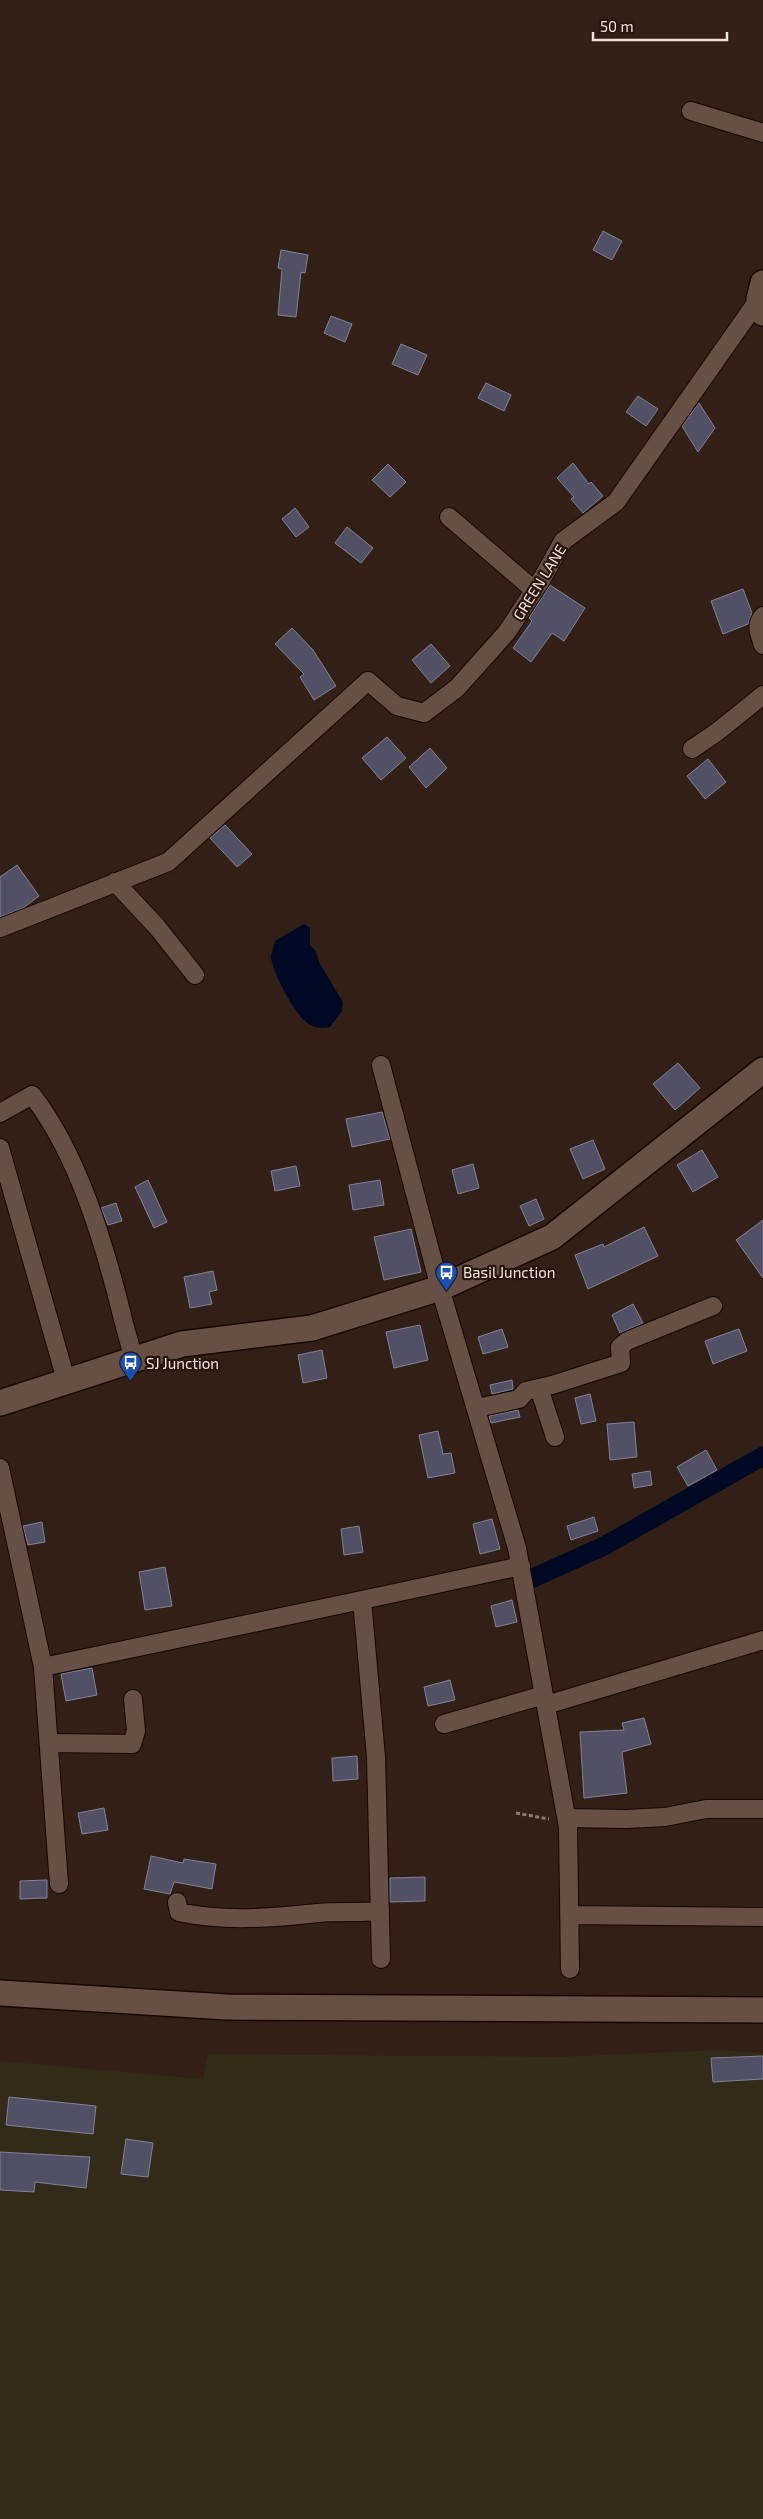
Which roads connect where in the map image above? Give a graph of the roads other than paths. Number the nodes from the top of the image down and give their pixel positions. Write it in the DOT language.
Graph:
graph roads {
  1 [pos="691,110"];
  2 [pos="763,133"];
  3 [pos="762,298"];
  4 [pos="449,517"];
  5 [pos="534,590"];
  6 [pos="763,616"];
  7 [pos="763,644"];
  8 [pos="763,695"];
  9 [pos="692,749"];
  10 [pos="115,882"];
  11 [pos="0,928"];
  12 [pos="195,975"];
  13 [pos="381,1065"];
  14 [pos="763,1070"];
  15 [pos="0,1113"];
  16 [pos="0,1148"];
  17 [pos="440,1288"];
  18 [pos="713,1306"];
  19 [pos="133,1360"];
  20 [pos="66,1380"];
  21 [pos="539,1388"];
  22 [pos="0,1403"];
  23 [pos="477,1408"];
  24 [pos="555,1437"];
  25 [pos="0,1468"];
  26 [pos="521,1566"];
  27 [pos="362,1600"];
  28 [pos="763,1640"];
  29 [pos="43,1666"];
  30 [pos="133,1699"];
  31 [pos="545,1700"];
  32 [pos="444,1724"];
  33 [pos="50,1744"];
  34 [pos="763,1809"];
  35 [pos="567,1819"];
  36 [pos="59,1884"];
  37 [pos="177,1902"];
  38 [pos="380,1911"];
  39 [pos="570,1915"];
  40 [pos="763,1918"];
  41 [pos="381,1959"];
  42 [pos="570,1968"];
  43 [pos="0,1993"];
  44 [pos="763,2010"];
  1 -- 2 [label="street"];
  3 -- 5 [label="street, GREEN LANE"];
  4 -- 5 [label="street"];
  5 -- 10 [label="street, GREEN LANE"];
  6 -- 7 [label="street"];
  8 -- 9 [label="street"];
  10 -- 11 [label="street"];
  10 -- 12 [label="street"];
  13 -- 17 [label="street"];
  14 -- 17 [label="main road"];
  15 -- 19 [label="street"];
  16 -- 20 [label="street"];
  17 -- 19 [label="main road"];
  17 -- 23 [label="street"];
  18 -- 21 [label="street"];
  19 -- 20 [label="main road"];
  20 -- 22 [label="main road"];
  21 -- 23 [label="street"];
  21 -- 24 [label="street"];
  23 -- 26 [label="street"];
  25 -- 29 [label="street"];
  26 -- 27 [label="street"];
  26 -- 31 [label="street"];
  27 -- 29 [label="street"];
  27 -- 38 [label="street"];
  28 -- 31 [label="street"];
  29 -- 33 [label="street"];
  30 -- 33 [label="street"];
  31 -- 32 [label="street"];
  31 -- 35 [label="street"];
  33 -- 36 [label="street"];
  34 -- 35 [label="street"];
  35 -- 39 [label="street"];
  37 -- 38 [label="street"];
  38 -- 41 [label="street"];
  39 -- 40 [label="street"];
  39 -- 42 [label="street"];
  43 -- 44 [label="main road"];
}
